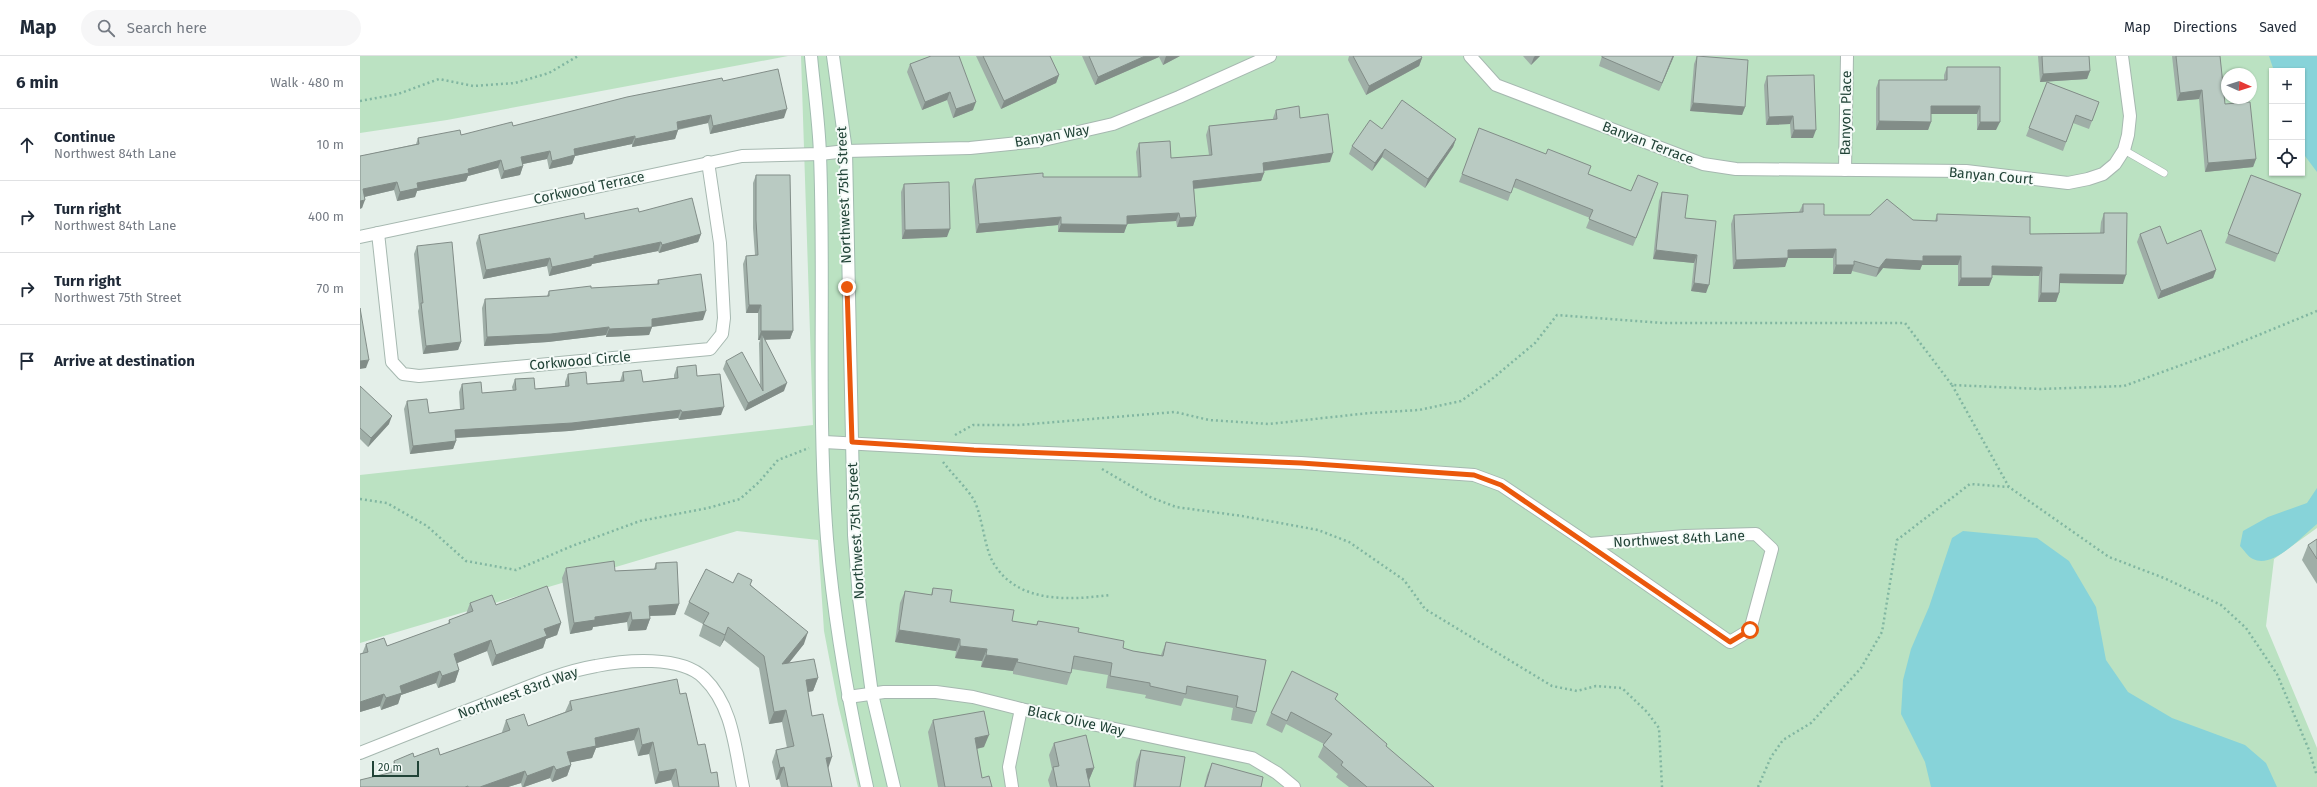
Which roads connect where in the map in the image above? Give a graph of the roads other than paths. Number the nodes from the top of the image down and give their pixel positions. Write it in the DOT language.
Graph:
graph roads {
  1 [pos="811,56"];
  2 [pos="833,56"];
  3 [pos="1270,56"];
  4 [pos="1470,56"];
  5 [pos="1847,56"];
  6 [pos="2122,56"];
  7 [pos="2124,150"];
  8 [pos="846,151"];
  9 [pos="820,154"];
  10 [pos="708,162"];
  11 [pos="1845,170"];
  12 [pos="2164,172"];
  13 [pos="378,233"];
  14 [pos="360,237"];
  15 [pos="824,442"];
  16 [pos="852,442"];
  17 [pos="1589,544"];
  18 [pos="872,694"];
  19 [pos="848,697"];
  20 [pos="1021,709"];
  21 [pos="360,753"];
  22 [pos="743,787"];
  23 [pos="867,787"];
  24 [pos="894,787"];
  25 [pos="1012,787"];
  26 [pos="1294,787"];
  1 -- 9 [label="street, Northwest 75th Street"];
  2 -- 8 [label="street, Northwest 75th Street"];
  3 -- 8 [label="street, Banyan Way"];
  4 -- 11 [label="street, Banyan Terrace"];
  5 -- 11 [label="street, Banyon Place"];
  6 -- 7 [label="street, Banyan Court"];
  7 -- 11 [label="street, Banyan Court"];
  7 -- 12 [label="lane"];
  8 -- 9 [label="street, Banyan Way"];
  8 -- 16 [label="street, Northwest 75th Street"];
  9 -- 10 [label="street, Corkwood Terrace"];
  9 -- 15 [label="street, Northwest 75th Street"];
  10 -- 13 [label="street, Corkwood Terrace"];
  10 -- 13 [label="street, Corkwood Circle"];
  13 -- 14 [label="street, Corkwood Terrace"];
  15 -- 16 [label="street, Northwest 84th Lane"];
  15 -- 19 [label="street, Northwest 75th Street"];
  16 -- 17 [label="street, Northwest 84th Lane"];
  16 -- 18 [label="street, Northwest 75th Street"];
  17 -- 17 [label="street, Northwest 84th Lane"];
  18 -- 19 [label="street, Black Olive Way"];
  18 -- 20 [label="street, Black Olive Way"];
  18 -- 24 [label="street, Northwest 75th Street"];
  19 -- 23 [label="street, Northwest 75th Street"];
  20 -- 25 [label="street"];
  20 -- 26 [label="street, Black Olive Way"];
  21 -- 22 [label="street, Northwest 83rd Way"];
}
